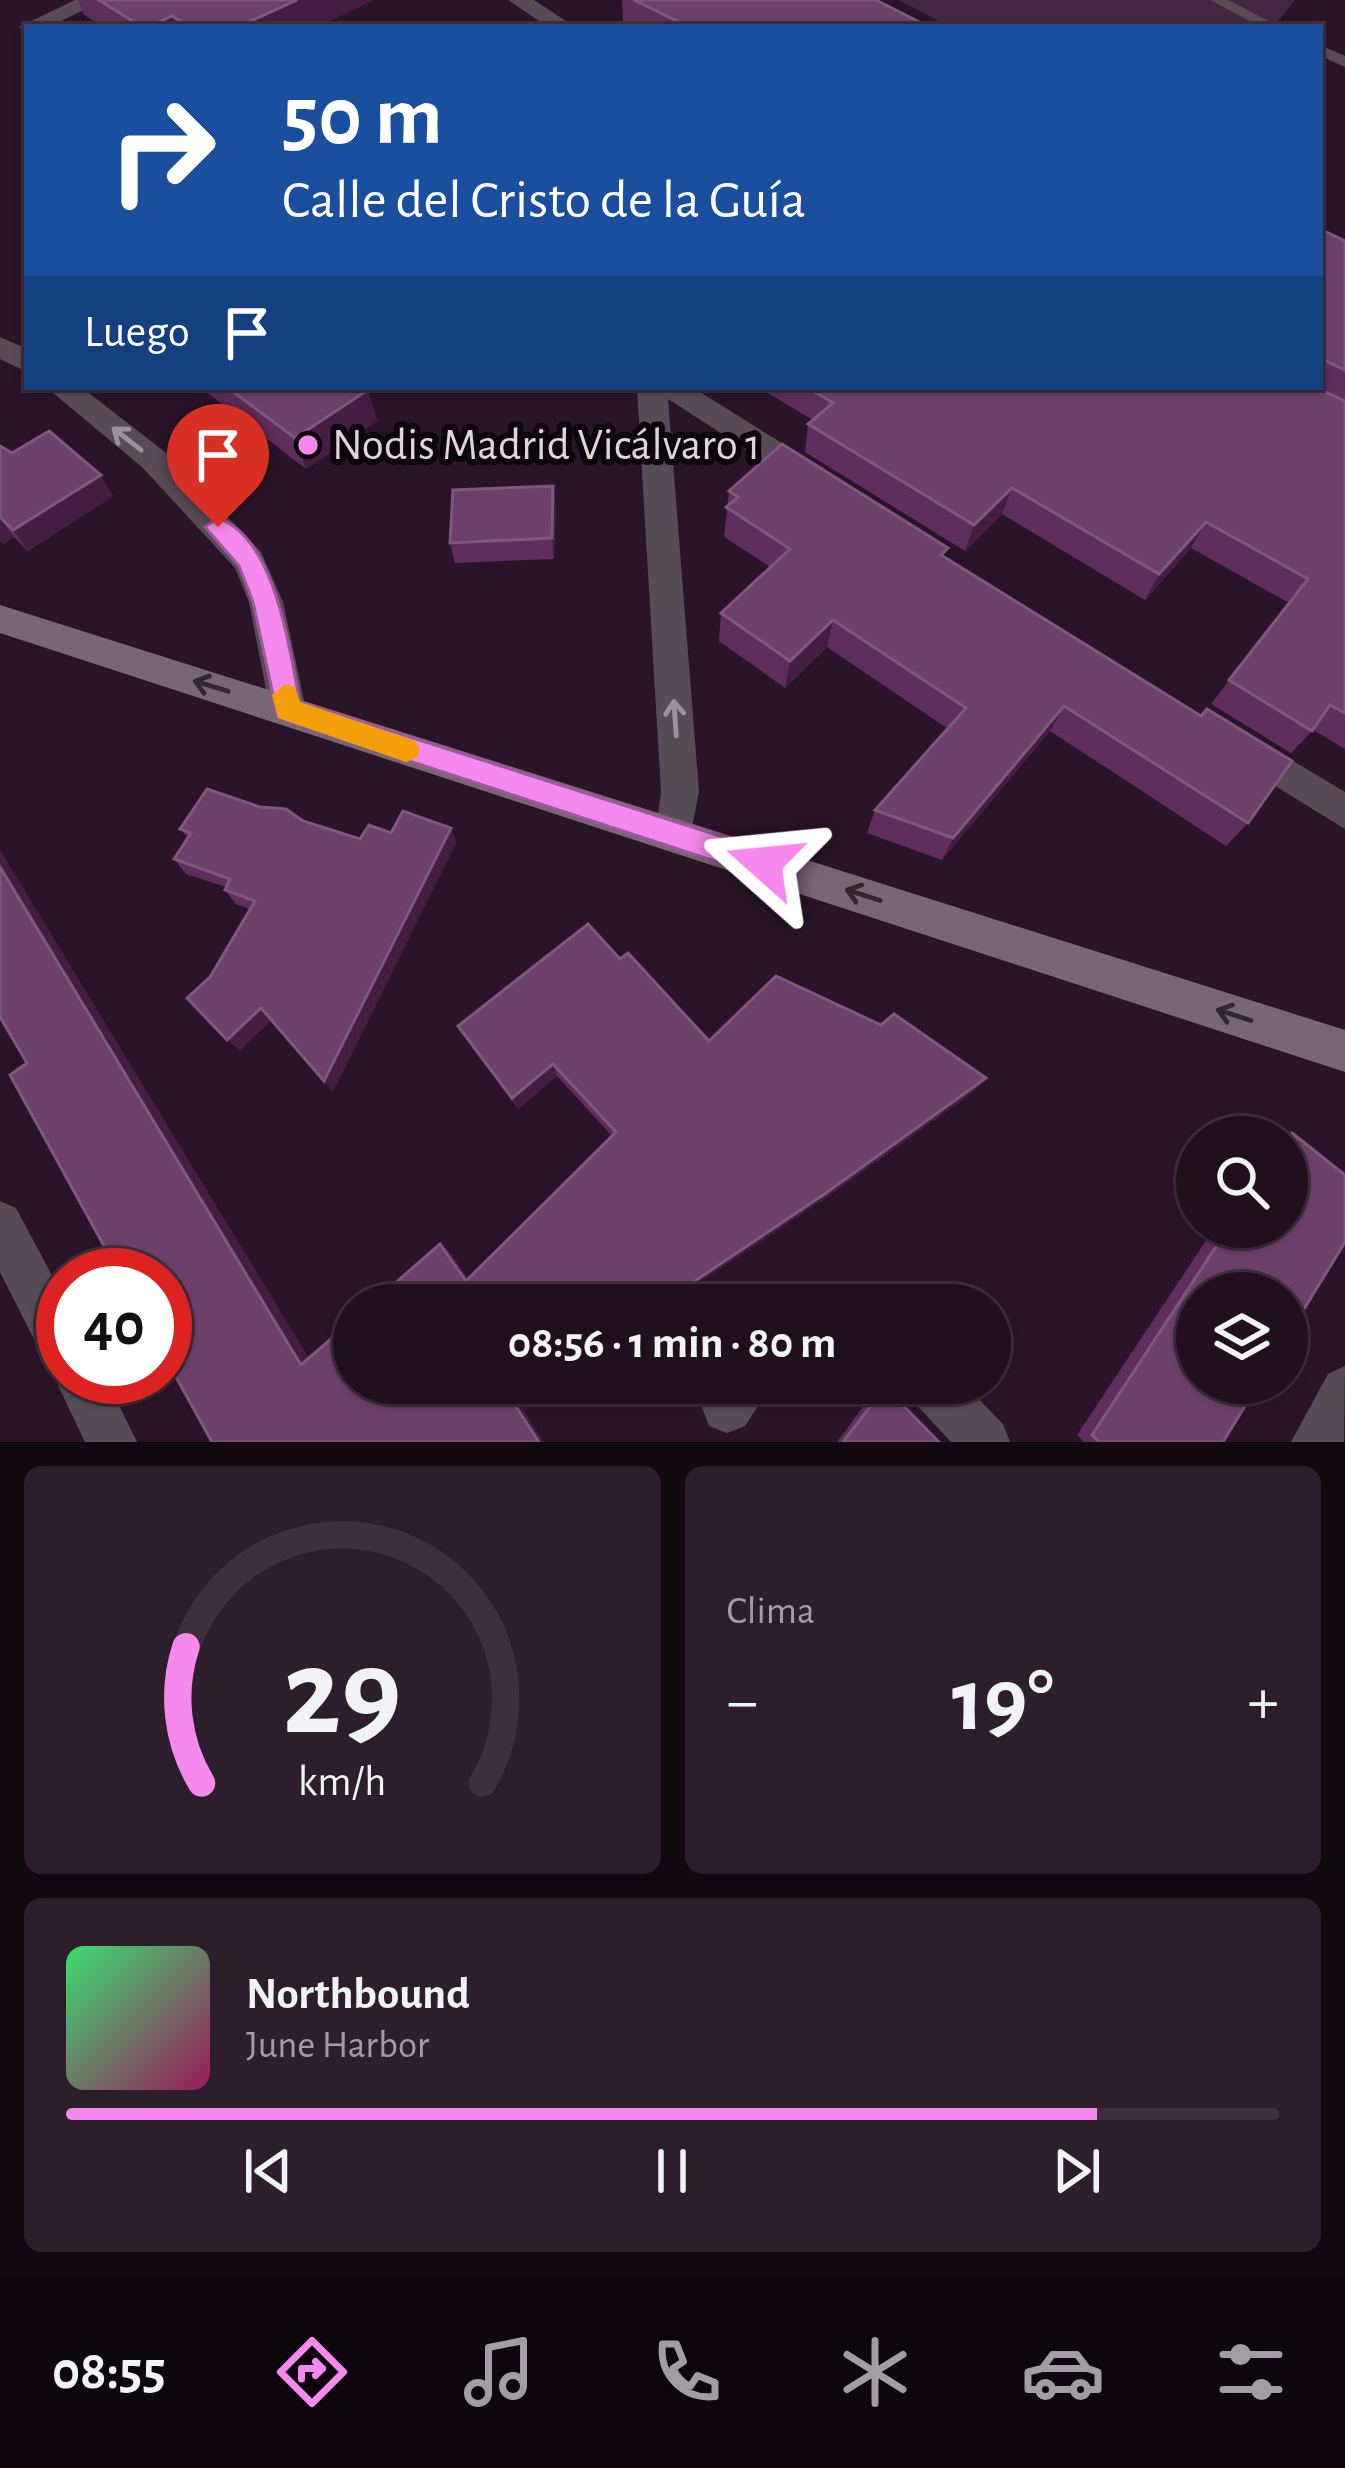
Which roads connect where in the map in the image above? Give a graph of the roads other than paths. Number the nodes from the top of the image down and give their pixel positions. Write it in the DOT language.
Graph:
graph roads {
  1 [pos="94,0"];
  2 [pos="519,0"];
  3 [pos="1217,0"];
  4 [pos="36,24"];
  5 [pos="559,24"];
  6 [pos="1267,24"];
  7 [pos="65,390"];
  8 [pos="652,390"];
  9 [pos="675,390"];
  10 [pos="843,496"];
  11 [pos="0,619"];
  12 [pos="288,710"];
  13 [pos="1204,723"];
  14 [pos="1345,812"];
  15 [pos="674,835"];
  16 [pos="1345,1051"];
  17 [pos="0,1224"];
  18 [pos="36,1294"];
  19 [pos="1345,1391"];
  20 [pos="93,1404"];
  21 [pos="949,1404"];
  22 [pos="112,1442"];
  23 [pos="985,1442"];
  24 [pos="1316,1442"];
  1 -- 4 [label="street"];
  2 -- 5 [label="street"];
  3 -- 6 [label="lane"];
  12 -- 7 [label="street, one-way"];
  15 -- 8 [label="street, one-way"];
  9 -- 10 [label="street"];
  12 -- 11 [label="street, one-way"];
  12 -- 15 [label="street"];
  13 -- 14 [label="street"];
  16 -- 15 [label="street, one-way"];
  17 -- 18 [label="street"];
  19 -- 24 [label="street"];
  20 -- 22 [label="street"];
  21 -- 23 [label="street"];
}
